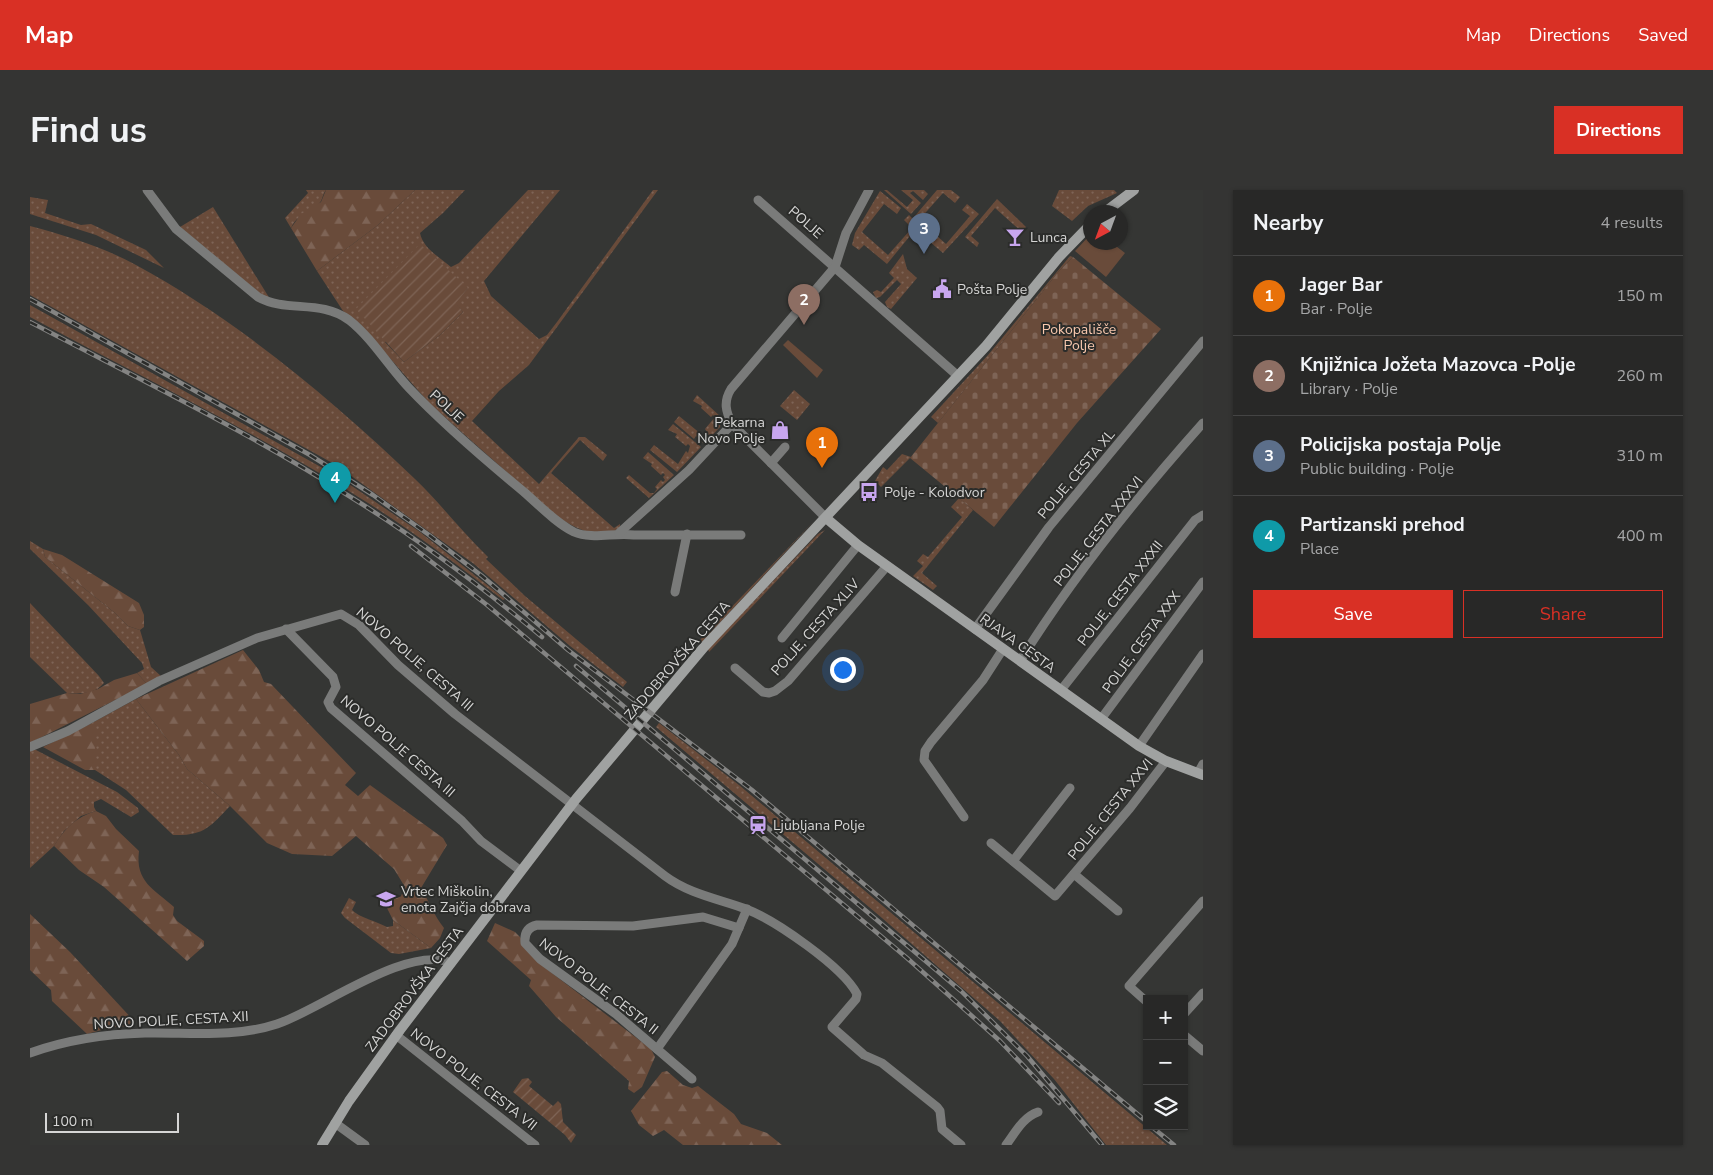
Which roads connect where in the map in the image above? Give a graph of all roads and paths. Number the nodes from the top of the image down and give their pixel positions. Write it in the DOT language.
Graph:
graph roads {
  1 [pos="147,190"];
  2 [pos="869,190"];
  3 [pos="1134,190"];
  4 [pos="758,200"];
  5 [pos="1114,205"];
  6 [pos="1083,232"];
  7 [pos="835,267"];
  8 [pos="1203,341"];
  9 [pos="958,376"];
  10 [pos="1203,423"];
  11 [pos="732,424"];
  12 [pos="785,447"];
  13 [pos="771,463"];
  14 [pos="1203,515"];
  15 [pos="826,518"];
  16 [pos="619,533"];
  17 [pos="687,534"];
  18 [pos="741,535"];
  19 [pos="858,545"];
  20 [pos="887,566"];
  21 [pos="1203,582"];
  22 [pos="675,592"];
  23 [pos="976,629"];
  24 [pos="286,630"];
  25 [pos="782,638"];
  26 [pos="1003,649"];
  27 [pos="1203,654"];
  28 [pos="1020,661"];
  29 [pos="735,668"];
  30 [pos="1061,690"];
  31 [pos="1101,719"];
  32 [pos="1139,746"];
  33 [pos="30,747"];
  34 [pos="1166,762"];
  35 [pos="1201,771"];
  36 [pos="1070,788"];
  37 [pos="572,804"];
  38 [pos="964,817"];
  39 [pos="991,843"];
  40 [pos="1012,861"];
  41 [pos="521,871"];
  42 [pos="1074,874"];
  43 [pos="1203,901"];
  44 [pos="746,909"];
  45 [pos="1118,911"];
  46 [pos="739,928"];
  47 [pos="451,963"];
  48 [pos="1203,993"];
  49 [pos="1143,998"];
  50 [pos="1188,1010"];
  51 [pos="396,1034"];
  52 [pos="1188,1038"];
  53 [pos="657,1049"];
  54 [pos="1203,1051"];
  55 [pos="30,1053"];
  56 [pos="692,1079"];
  57 [pos="1038,1112"];
  58 [pos="335,1123"];
  59 [pos="322,1145"];
  60 [pos="365,1145"];
  61 [pos="535,1145"];
  62 [pos="960,1145"];
  63 [pos="1006,1145"];
  1 -- 16 [label="street, POLJE"];
  2 -- 7 [label="street, POLJE"];
  3 -- 5 [label="main road"];
  4 -- 7 [label="street, POLJE"];
  6 -- 9 [label="main road, ZADOBROVŠKA CESTA"];
  7 -- 9 [label="street"];
  7 -- 11 [label="street, POLJE"];
  8 -- 23 [label="street, POLJE, CESTA XL"];
  9 -- 15 [label="main road, ZADOBROVŠKA CESTA"];
  10 -- 28 [label="street, POLJE, CESTA XXXVI"];
  11 -- 13 [label="street"];
  11 -- 16 [label="street"];
  12 -- 13 [label="street"];
  13 -- 15 [label="street"];
  14 -- 30 [label="street, POLJE, CESTA XXXII"];
  15 -- 19 [label="main road, RJAVA CESTA"];
  15 -- 37 [label="main road, ZADOBROVŠKA CESTA"];
  16 -- 17 [label="street, POLJE"];
  17 -- 18 [label="street, POLJE"];
  17 -- 22 [label="street"];
  19 -- 20 [label="main road, RJAVA CESTA"];
  19 -- 25 [label="street"];
  20 -- 23 [label="main road, RJAVA CESTA"];
  20 -- 29 [label="street, POLJE, CESTA XLIV"];
  21 -- 31 [label="street, POLJE, CESTA XXX"];
  23 -- 26 [label="main road, RJAVA CESTA"];
  24 -- 33 [label="street, NOVO POLJE, CESTA III"];
  24 -- 37 [label="street, NOVO POLJE, CESTA III"];
  24 -- 41 [label="street, NOVO POLJE CESTA III"];
  26 -- 28 [label="main road, RJAVA CESTA"];
  26 -- 38 [label="street"];
  27 -- 32 [label="street"];
  28 -- 30 [label="main road, RJAVA CESTA"];
  30 -- 31 [label="main road, RJAVA CESTA"];
  31 -- 32 [label="main road, RJAVA CESTA"];
  32 -- 34 [label="main road, RJAVA CESTA"];
  34 -- 35 [label="main road, RJAVA CESTA"];
  34 -- 42 [label="street, POLJE, CESTA XXVI"];
  36 -- 40 [label="street"];
  37 -- 41 [label="main road, ZADOBROVŠKA CESTA"];
  37 -- 44 [label="street, NOVO POLJE, CESTA III"];
  39 -- 40 [label="street, POLJE, CESTA XXVI"];
  40 -- 42 [label="street, POLJE, CESTA XXVI"];
  41 -- 47 [label="main road, ZADOBROVŠKA CESTA"];
  42 -- 45 [label="street, POLJE, CESTA XXVI"];
  43 -- 49 [label="street"];
  44 -- 46 [label="street, NOVO POLJE, CESTA II"];
  44 -- 62 [label="street, NOVO POLJE, CESTA III"];
  46 -- 53 [label="street, NOVO POLJE, CESTA II"];
  46 -- 53 [label="street, NOVO POLJE, CESTA II"];
  47 -- 51 [label="main road, ZADOBROVŠKA CESTA"];
  47 -- 55 [label="street, NOVO POLJE, CESTA XII"];
  48 -- 50 [label="street"];
  51 -- 58 [label="main road, ZADOBROVŠKA CESTA"];
  51 -- 61 [label="street, NOVO POLJE, CESTA VII"];
  52 -- 54 [label="street"];
  53 -- 56 [label="street, NOVO POLJE, CESTA II"];
  57 -- 63 [label="street"];
  58 -- 59 [label="main road, ZADOBROVŠKA CESTA"];
  58 -- 60 [label="street"];
}
